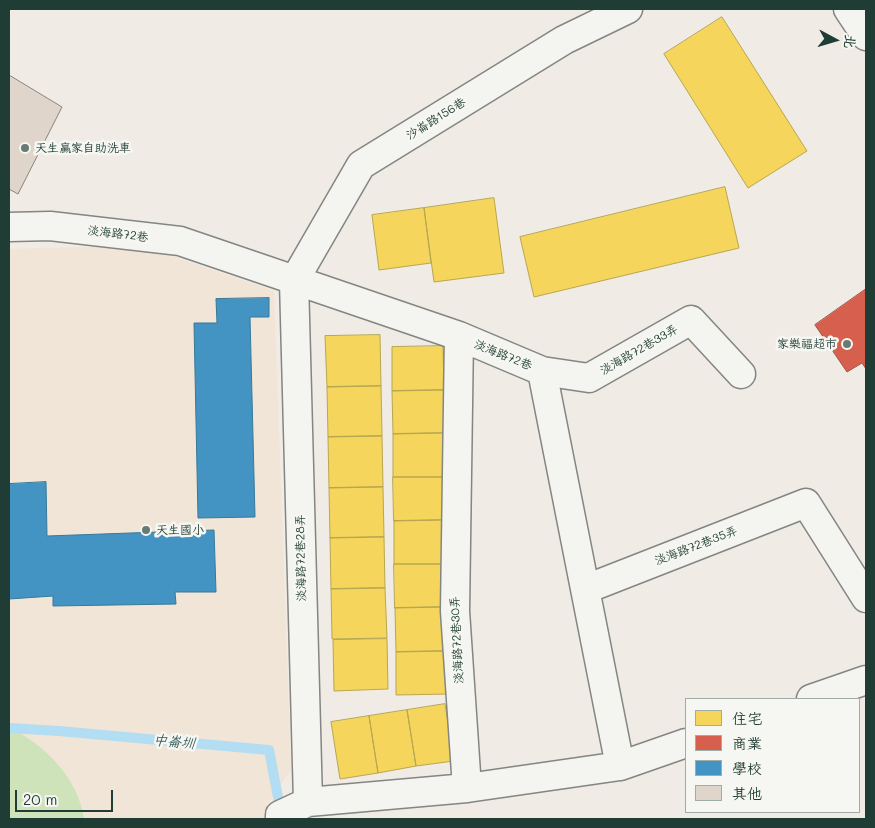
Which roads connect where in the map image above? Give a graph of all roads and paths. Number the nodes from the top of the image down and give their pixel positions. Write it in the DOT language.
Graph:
graph roads {
  1 [pos="628,9"];
  2 [pos="848,9"];
  3 [pos="866,36"];
  4 [pos="9,227"];
  5 [pos="294,281"];
  6 [pos="458,336"];
  7 [pos="542,371"];
  8 [pos="741,374"];
  9 [pos="586,589"];
  10 [pos="866,598"];
  11 [pos="866,680"];
  12 [pos="813,698"];
  13 [pos="685,743"];
  14 [pos="620,766"];
  15 [pos="466,788"];
  16 [pos="308,802"];
  17 [pos="280,819"];
  1 -- 5 [label="street, 沙崙路156巷"];
  2 -- 3 [label="street"];
  4 -- 5 [label="street, 淡海路72巷"];
  5 -- 6 [label="street, 淡海路72巷"];
  5 -- 16 [label="street, 淡海路72巷28弄"];
  6 -- 7 [label="street, 淡海路72巷"];
  6 -- 15 [label="street, 淡海路72巷30弄"];
  7 -- 8 [label="street, 淡海路72巷33弄"];
  7 -- 9 [label="street, 淡海路72巷"];
  9 -- 10 [label="street, 淡海路72巷35弄"];
  9 -- 14 [label="street, 淡海路72巷"];
  11 -- 12 [label="street"];
  13 -- 14 [label="street"];
  14 -- 15 [label="street"];
  15 -- 16 [label="street"];
  16 -- 17 [label="street"];
}
